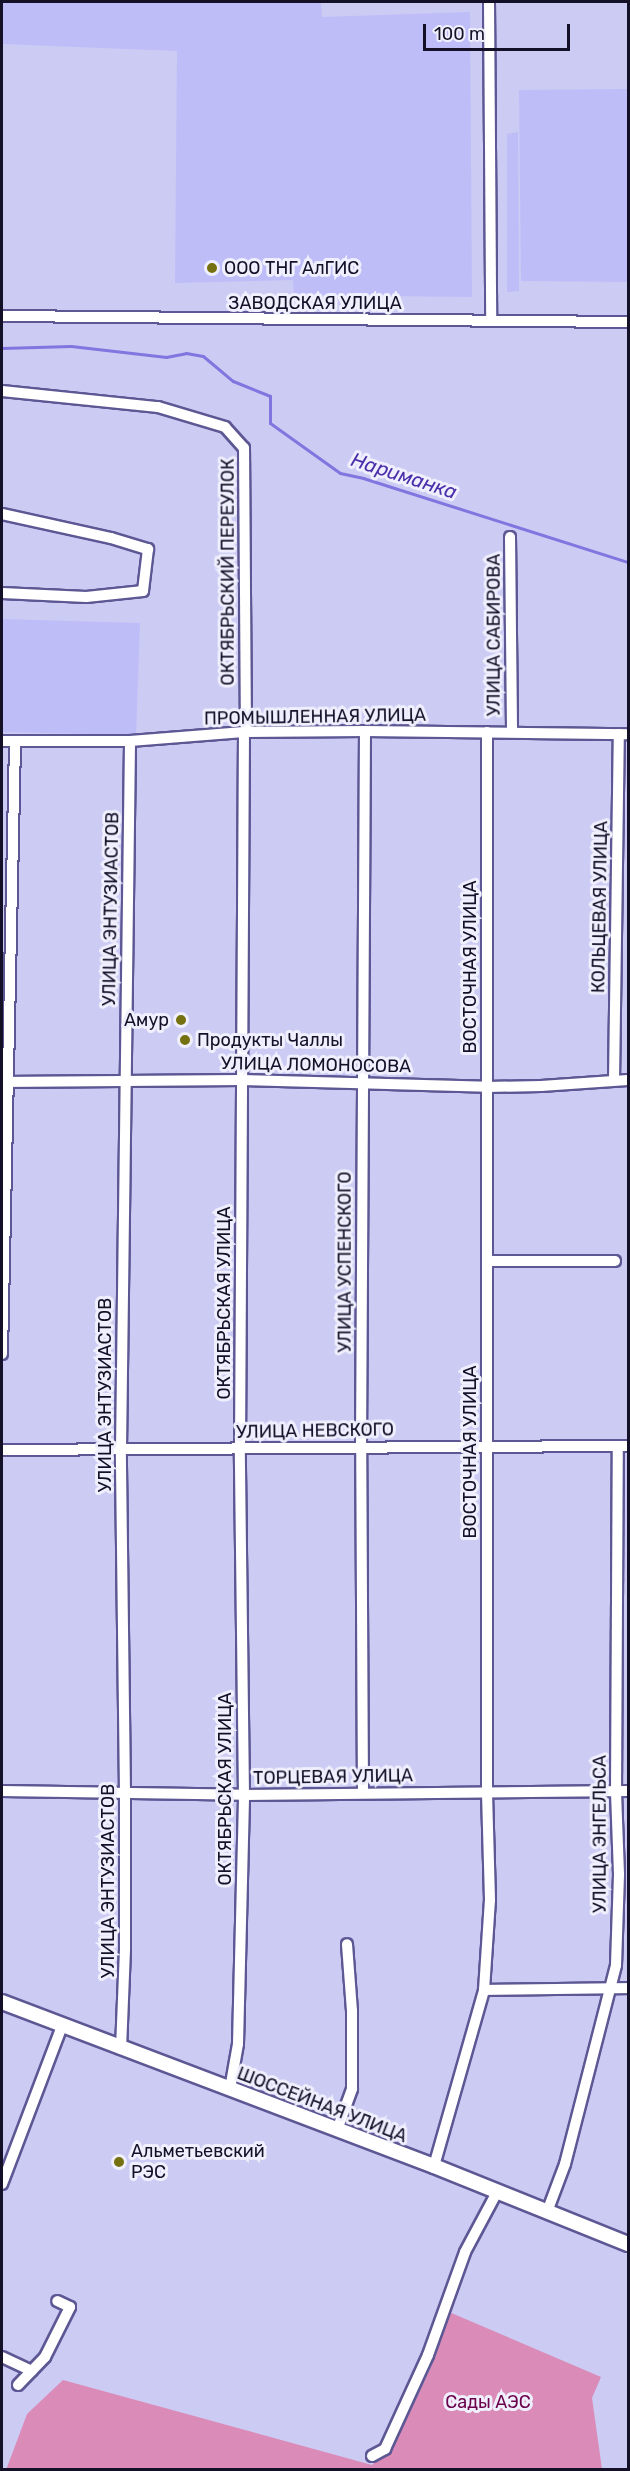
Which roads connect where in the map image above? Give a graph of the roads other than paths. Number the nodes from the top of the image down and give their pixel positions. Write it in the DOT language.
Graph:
graph roads {
  1 [pos="489,2"];
  2 [pos="2,316"];
  3 [pos="491,321"];
  4 [pos="628,322"];
  5 [pos="2,391"];
  6 [pos="2,514"];
  7 [pos="510,537"];
  8 [pos="2,593"];
  9 [pos="365,731"];
  10 [pos="245,732"];
  11 [pos="487,732"];
  12 [pos="512,732"];
  13 [pos="624,734"];
  14 [pos="2,741"];
  15 [pos="130,741"];
  16 [pos="15,743"];
  17 [pos="124,1079"];
  18 [pos="242,1080"];
  19 [pos="614,1080"];
  20 [pos="628,1080"];
  21 [pos="4,1082"];
  22 [pos="362,1082"];
  23 [pos="487,1087"];
  24 [pos="487,1261"];
  25 [pos="615,1262"];
  26 [pos="2,1354"];
  27 [pos="486,1446"];
  28 [pos="623,1446"];
  29 [pos="360,1447"];
  30 [pos="240,1448"];
  31 [pos="2,1450"];
  32 [pos="121,1450"];
  33 [pos="2,1791"];
  34 [pos="616,1791"];
  35 [pos="628,1791"];
  36 [pos="487,1792"];
  37 [pos="125,1793"];
  38 [pos="363,1793"];
  39 [pos="244,1796"];
  40 [pos="347,1944"];
  41 [pos="611,1988"];
  42 [pos="628,1988"];
  43 [pos="484,1990"];
  44 [pos="2,2002"];
  45 [pos="62,2026"];
  46 [pos="121,2049"];
  47 [pos="230,2089"];
  48 [pos="337,2130"];
  49 [pos="434,2166"];
  50 [pos="2,2184"];
  51 [pos="496,2192"];
  52 [pos="547,2212"];
  53 [pos="628,2244"];
  54 [pos="57,2301"];
  55 [pos="2,2357"];
  56 [pos="32,2371"];
  57 [pos="18,2385"];
  58 [pos="372,2456"];
  1 -- 3 [label="street"];
  2 -- 3 [label="street, ЗАВОДСКАЯ УЛИЦА"];
  3 -- 4 [label="street, ЗАВОДСКАЯ УЛИЦА"];
  5 -- 10 [label="street, ОКТЯБРЬСКИЙ ПЕРЕУЛОК"];
  6 -- 8 [label="street"];
  7 -- 12 [label="street, УЛИЦА САБИРОВА"];
  9 -- 10 [label="street, ПРОМЫШЛЕННАЯ УЛИЦА"];
  9 -- 11 [label="street, ПРОМЫШЛЕННАЯ УЛИЦА"];
  9 -- 22 [label="street, УЛИЦА УСПЕНСКОГО"];
  10 -- 15 [label="street, ПРОМЫШЛЕННАЯ УЛИЦА"];
  10 -- 18 [label="street, ОКТЯБРЬСКАЯ УЛИЦА"];
  11 -- 12 [label="street, ПРОМЫШЛЕННАЯ УЛИЦА"];
  11 -- 23 [label="street, ВОСТОЧНАЯ УЛИЦА"];
  12 -- 13 [label="street, ПРОМЫШЛЕННАЯ УЛИЦА"];
  13 -- 19 [label="street, КОЛЬЦЕВАЯ УЛИЦА"];
  14 -- 16 [label="street, ПРОМЫШЛЕННАЯ УЛИЦА"];
  15 -- 16 [label="street, ПРОМЫШЛЕННАЯ УЛИЦА"];
  15 -- 17 [label="street, УЛИЦА ЭНТУЗИАСТОВ"];
  16 -- 21 [label="street"];
  17 -- 18 [label="street, УЛИЦА ЛОМОНОСОВА"];
  17 -- 21 [label="street, УЛИЦА ЛОМОНОСОВА"];
  17 -- 32 [label="street, УЛИЦА ЭНТУЗИАСТОВ"];
  18 -- 22 [label="street, УЛИЦА ЛОМОНОСОВА"];
  18 -- 30 [label="street, ОКТЯБРЬСКАЯ УЛИЦА"];
  19 -- 20 [label="street, УЛИЦА ЛОМОНОСОВА"];
  19 -- 23 [label="street, УЛИЦА ЛОМОНОСОВА"];
  21 -- 26 [label="street"];
  22 -- 23 [label="street, УЛИЦА ЛОМОНОСОВА"];
  22 -- 29 [label="street, УЛИЦА УСПЕНСКОГО"];
  23 -- 24 [label="street, ВОСТОЧНАЯ УЛИЦА"];
  24 -- 25 [label="street"];
  24 -- 27 [label="street, ВОСТОЧНАЯ УЛИЦА"];
  27 -- 28 [label="street, УЛИЦА НЕВСКОГО"];
  27 -- 29 [label="street, УЛИЦА НЕВСКОГО"];
  27 -- 36 [label="street, ВОСТОЧНАЯ УЛИЦА"];
  28 -- 34 [label="street, УЛИЦА ЭНГЕЛЬСА"];
  29 -- 30 [label="street, УЛИЦА НЕВСКОГО"];
  29 -- 38 [label="street, УЛИЦА УСПЕНСКОГО"];
  30 -- 32 [label="street, УЛИЦА НЕВСКОГО"];
  30 -- 39 [label="street, ОКТЯБРЬСКАЯ УЛИЦА"];
  31 -- 32 [label="street, УЛИЦА НЕВСКОГО"];
  32 -- 37 [label="street, УЛИЦА ЭНТУЗИАСТОВ"];
  33 -- 37 [label="street, ТОРЦЕВАЯ УЛИЦА"];
  34 -- 35 [label="street, ТОРЦЕВАЯ УЛИЦА"];
  34 -- 36 [label="street, ТОРЦЕВАЯ УЛИЦА"];
  34 -- 41 [label="street, УЛИЦА ЭНГЕЛЬСА"];
  36 -- 38 [label="street, ТОРЦЕВАЯ УЛИЦА"];
  36 -- 43 [label="street, ВОСТОЧНАЯ УЛИЦА"];
  37 -- 39 [label="street, ТОРЦЕВАЯ УЛИЦА"];
  37 -- 46 [label="street, УЛИЦА ЭНТУЗИАСТОВ"];
  38 -- 39 [label="street, ТОРЦЕВАЯ УЛИЦА"];
  39 -- 47 [label="street, ОКТЯБРЬСКАЯ УЛИЦА"];
  40 -- 48 [label="street"];
  41 -- 42 [label="street"];
  41 -- 43 [label="street"];
  41 -- 52 [label="street, УЛИЦА ЭНГЕЛЬСА"];
  43 -- 49 [label="street, ВОСТОЧНАЯ УЛИЦА"];
  44 -- 45 [label="main road, ШОССЕЙНАЯ УЛИЦА"];
  45 -- 46 [label="main road, ШОССЕЙНАЯ УЛИЦА"];
  45 -- 50 [label="street"];
  46 -- 47 [label="main road, ШОССЕЙНАЯ УЛИЦА"];
  47 -- 48 [label="main road, ШОССЕЙНАЯ УЛИЦА"];
  48 -- 49 [label="main road, ШОССЕЙНАЯ УЛИЦА"];
  49 -- 51 [label="main road, ШОССЕЙНАЯ УЛИЦА"];
  51 -- 52 [label="main road, ШОССЕЙНАЯ УЛИЦА"];
  51 -- 58 [label="street"];
  52 -- 53 [label="main road, ШОССЕЙНАЯ УЛИЦА"];
  54 -- 56 [label="street"];
  55 -- 56 [label="street"];
  56 -- 57 [label="street"];
}
